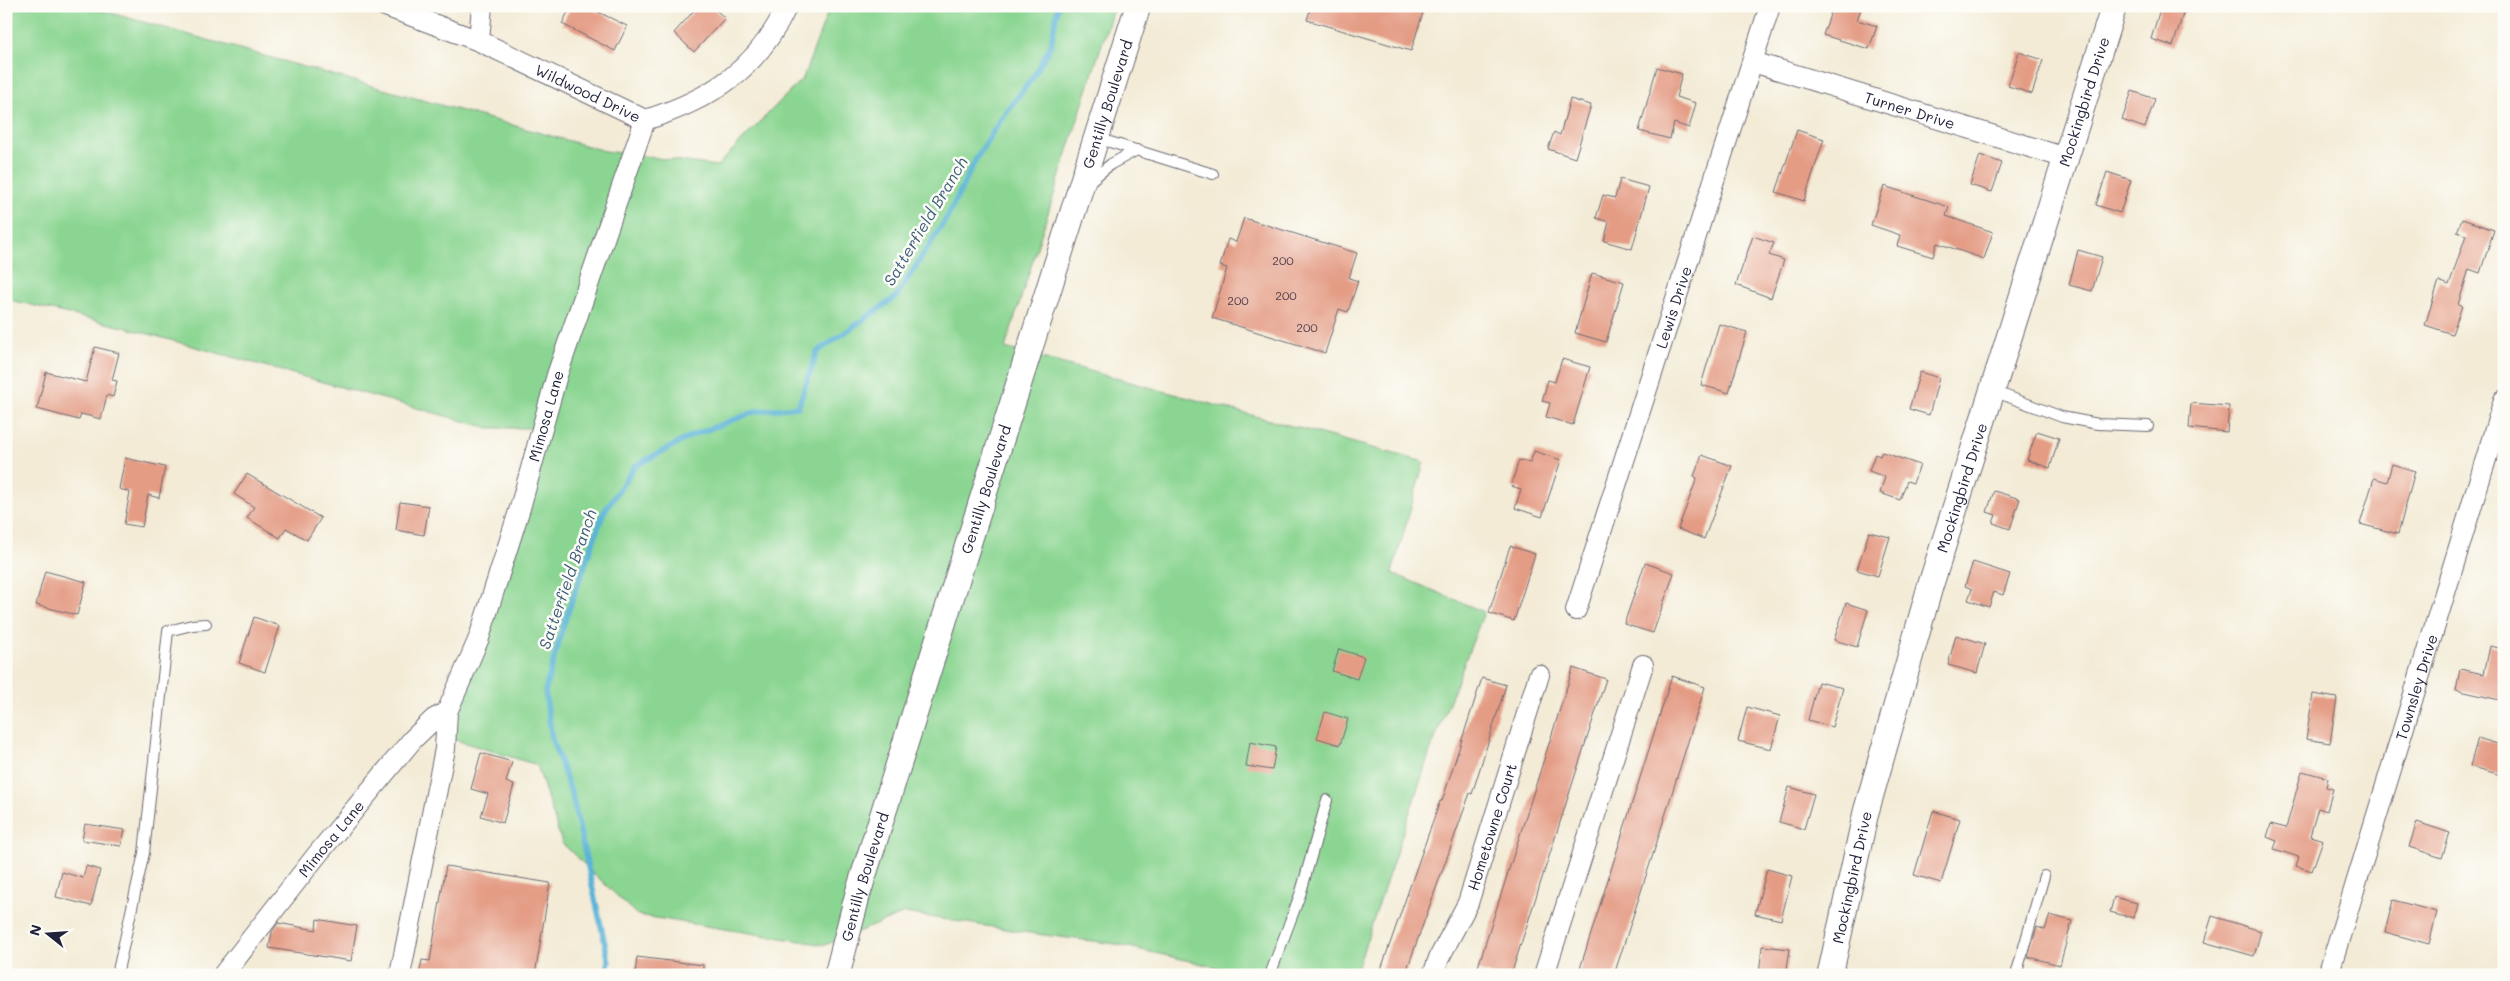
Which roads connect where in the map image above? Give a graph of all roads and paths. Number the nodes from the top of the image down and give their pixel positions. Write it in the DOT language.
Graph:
graph roads {
  1 [pos="385,6"];
  2 [pos="482,6"];
  3 [pos="787,6"];
  4 [pos="1138,6"];
  5 [pos="1770,6"];
  6 [pos="2114,6"];
  7 [pos="480,41"];
  8 [pos="1753,62"];
  9 [pos="646,120"];
  10 [pos="1097,138"];
  11 [pos="1137,150"];
  12 [pos="2066,158"];
  13 [pos="1213,174"];
  14 [pos="1080,192"];
  15 [pos="1992,391"];
  16 [pos="2504,400"];
  17 [pos="2148,426"];
  18 [pos="1576,610"];
  19 [pos="206,624"];
  20 [pos="1643,665"];
  21 [pos="1539,675"];
  22 [pos="447,712"];
  23 [pos="1327,800"];
  24 [pos="2044,876"];
  25 [pos="117,975"];
  26 [pos="223,975"];
  27 [pos="400,975"];
  28 [pos="837,975"];
  29 [pos="1270,975"];
  30 [pos="1434,975"];
  31 [pos="1544,975"];
  32 [pos="1830,975"];
  33 [pos="2016,975"];
  34 [pos="2328,975"];
  1 -- 7 [label="street, Wildwood Drive"];
  2 -- 7 [label="street"];
  3 -- 9 [label="street, Wildwood Drive"];
  4 -- 10 [label="street, Gentilly Boulevard"];
  5 -- 8 [label="street, Lewis Drive"];
  6 -- 12 [label="street, Mockingbird Drive"];
  7 -- 9 [label="street, Wildwood Drive"];
  8 -- 12 [label="street, Turner Drive"];
  8 -- 18 [label="street, Lewis Drive"];
  9 -- 22 [label="street, Mimosa Lane"];
  10 -- 11 [label="lane"];
  10 -- 14 [label="street, Gentilly Boulevard"];
  11 -- 13 [label="lane"];
  11 -- 14 [label="lane"];
  12 -- 15 [label="street, Mockingbird Drive"];
  14 -- 28 [label="street, Gentilly Boulevard"];
  15 -- 17 [label="lane"];
  15 -- 32 [label="street, Mockingbird Drive"];
  16 -- 34 [label="street, Townsley Drive"];
  19 -- 25 [label="lane"];
  20 -- 31 [label="street"];
  21 -- 30 [label="street, Hometowne Court"];
  22 -- 26 [label="street, Mimosa Lane"];
  22 -- 27 [label="street, Mimosa Lane"];
  23 -- 29 [label="lane"];
  24 -- 33 [label="lane"];
}
